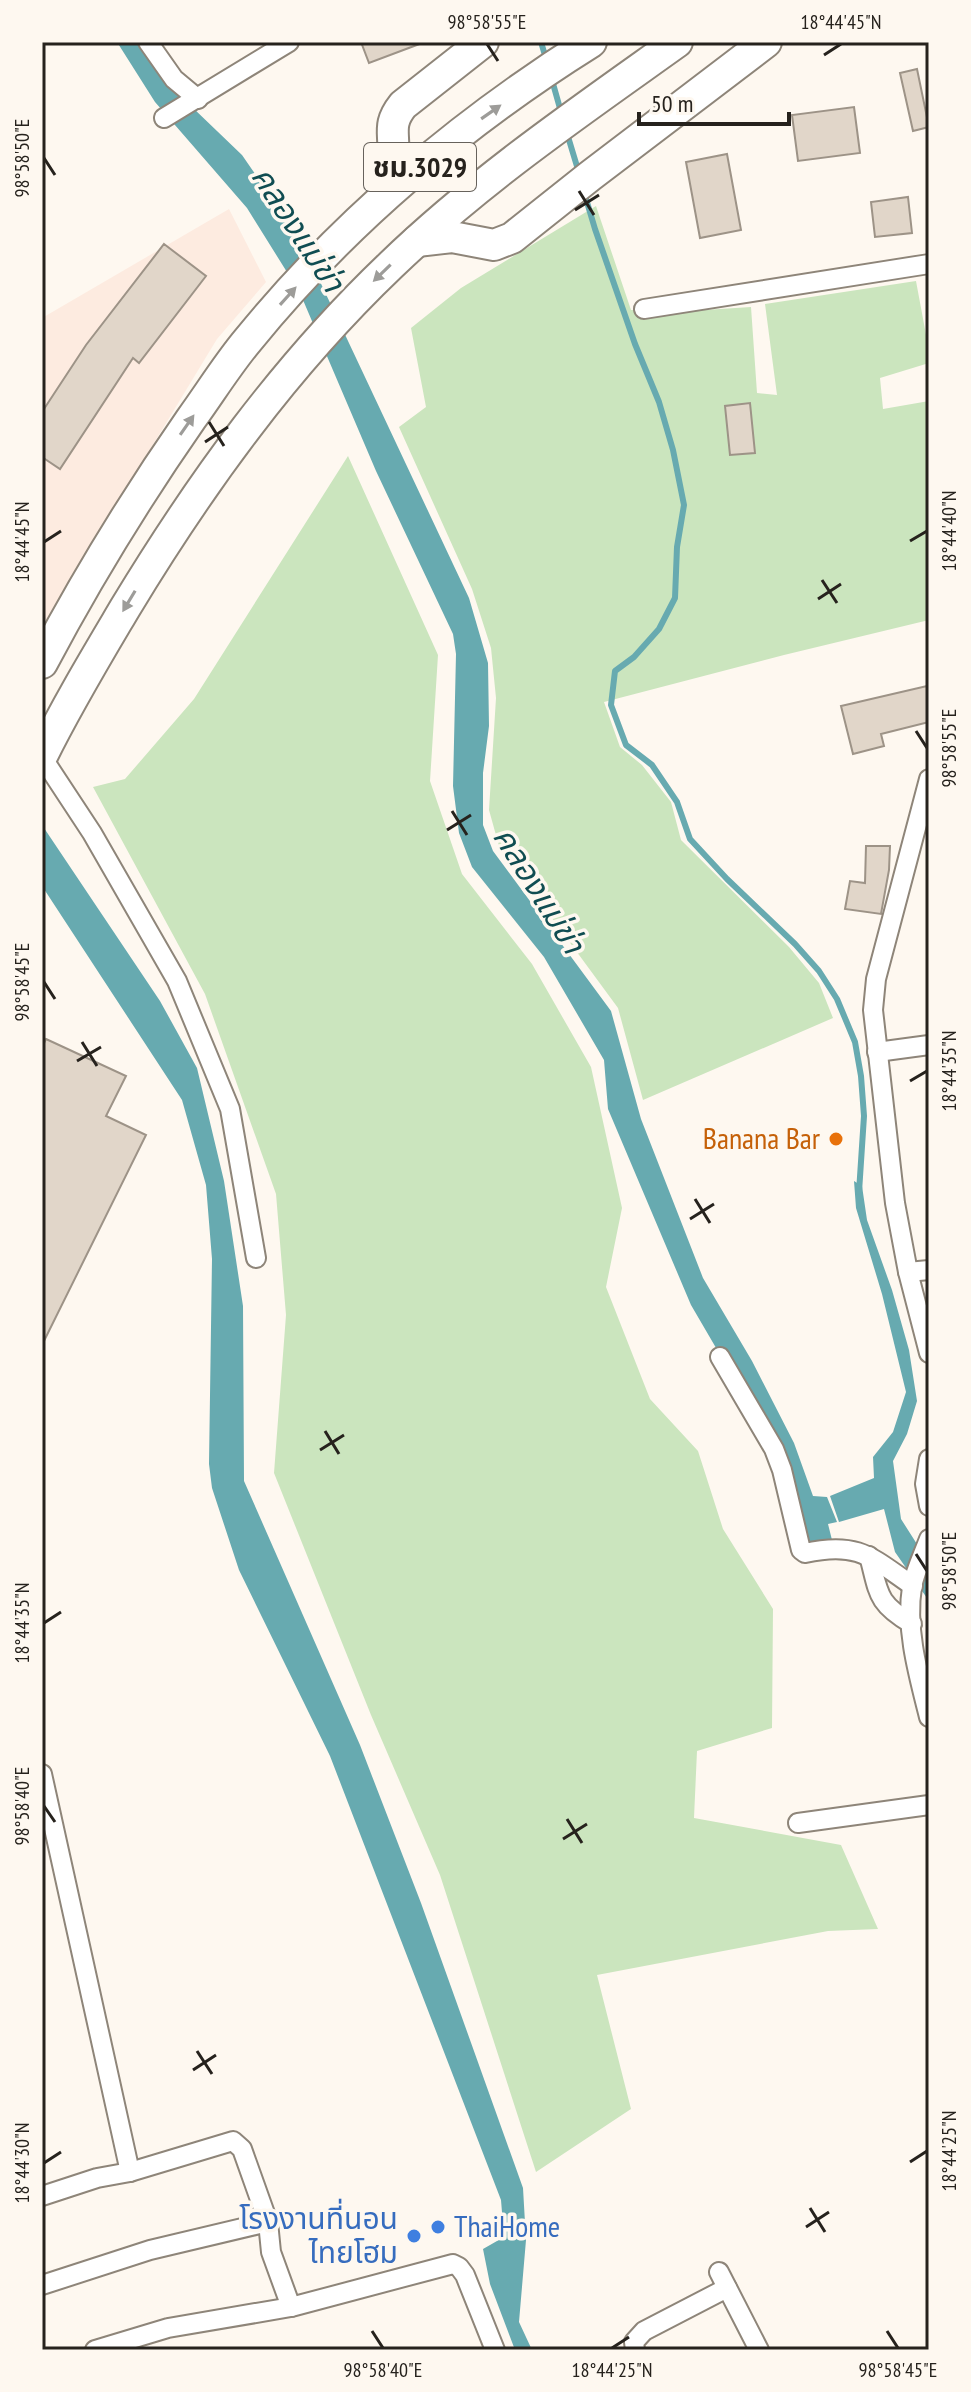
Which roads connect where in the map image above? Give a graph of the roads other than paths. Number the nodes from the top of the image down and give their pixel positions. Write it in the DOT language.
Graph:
graph roads {
  1 [pos="148,42"];
  2 [pos="289,42"];
  3 [pos="483,42"];
  4 [pos="677,42"];
  5 [pos="766,42"];
  6 [pos="579,50"];
  7 [pos="198,99"];
  8 [pos="403,105"];
  9 [pos="164,118"];
  10 [pos="455,137"];
  11 [pos="486,182"];
  12 [pos="386,195"];
  13 [pos="512,238"];
  14 [pos="417,241"];
  15 [pos="929,264"];
  16 [pos="644,309"];
  17 [pos="42,663"];
  18 [pos="42,756"];
  19 [pos="929,779"];
  20 [pos="929,1045"];
  21 [pos="877,1052"];
  22 [pos="256,1258"];
  23 [pos="929,1270"];
  24 [pos="908,1272"];
  25 [pos="929,1353"];
  26 [pos="720,1357"];
  27 [pos="929,1459"];
  28 [pos="929,1506"];
  29 [pos="929,1539"];
  30 [pos="869,1556"];
  31 [pos="913,1583"];
  32 [pos="912,1624"];
  33 [pos="929,1717"];
  34 [pos="42,1774"];
  35 [pos="929,1805"];
  36 [pos="798,1823"];
  37 [pos="130,2172"];
  38 [pos="42,2196"];
  39 [pos="268,2222"];
  40 [pos="42,2285"];
  41 [pos="291,2307"];
  42 [pos="95,2350"];
  43 [pos="495,2350"];
  44 [pos="635,2350"];
  45 [pos="759,2350"];
  1 -- 7 [label="street"];
  2 -- 7 [label="street"];
  3 -- 8 [label="main road"];
  4 -- 11 [label="main road, ชม.3029"];
  5 -- 13 [label="main road"];
  10 -- 6 [label="main road, ชม.3029, one-way"];
  7 -- 9 [label="street"];
  8 -- 10 [label="main road"];
  8 -- 12 [label="main road"];
  10 -- 12 [label="main road, ชม.3029"];
  11 -- 13 [label="main road"];
  11 -- 14 [label="main road, ชม.3029"];
  17 -- 12 [label="main road, ชม.3029, one-way"];
  13 -- 14 [label="main road"];
  14 -- 18 [label="main road, ชม.3029, one-way"];
  15 -- 16 [label="street"];
  18 -- 22 [label="street"];
  19 -- 21 [label="street"];
  20 -- 21 [label="street"];
  21 -- 24 [label="street"];
  23 -- 24 [label="street"];
  24 -- 25 [label="street"];
  26 -- 30 [label="street"];
  27 -- 28 [label="street"];
  29 -- 31 [label="street"];
  30 -- 31 [label="street"];
  30 -- 32 [label="street"];
  31 -- 32 [label="street"];
  32 -- 33 [label="street"];
  34 -- 37 [label="street"];
  35 -- 36 [label="street"];
  37 -- 38 [label="street"];
  37 -- 39 [label="street"];
  39 -- 40 [label="street"];
  39 -- 41 [label="street"];
  41 -- 42 [label="street"];
  41 -- 43 [label="street"];
  44 -- 45 [label="street"];
}
